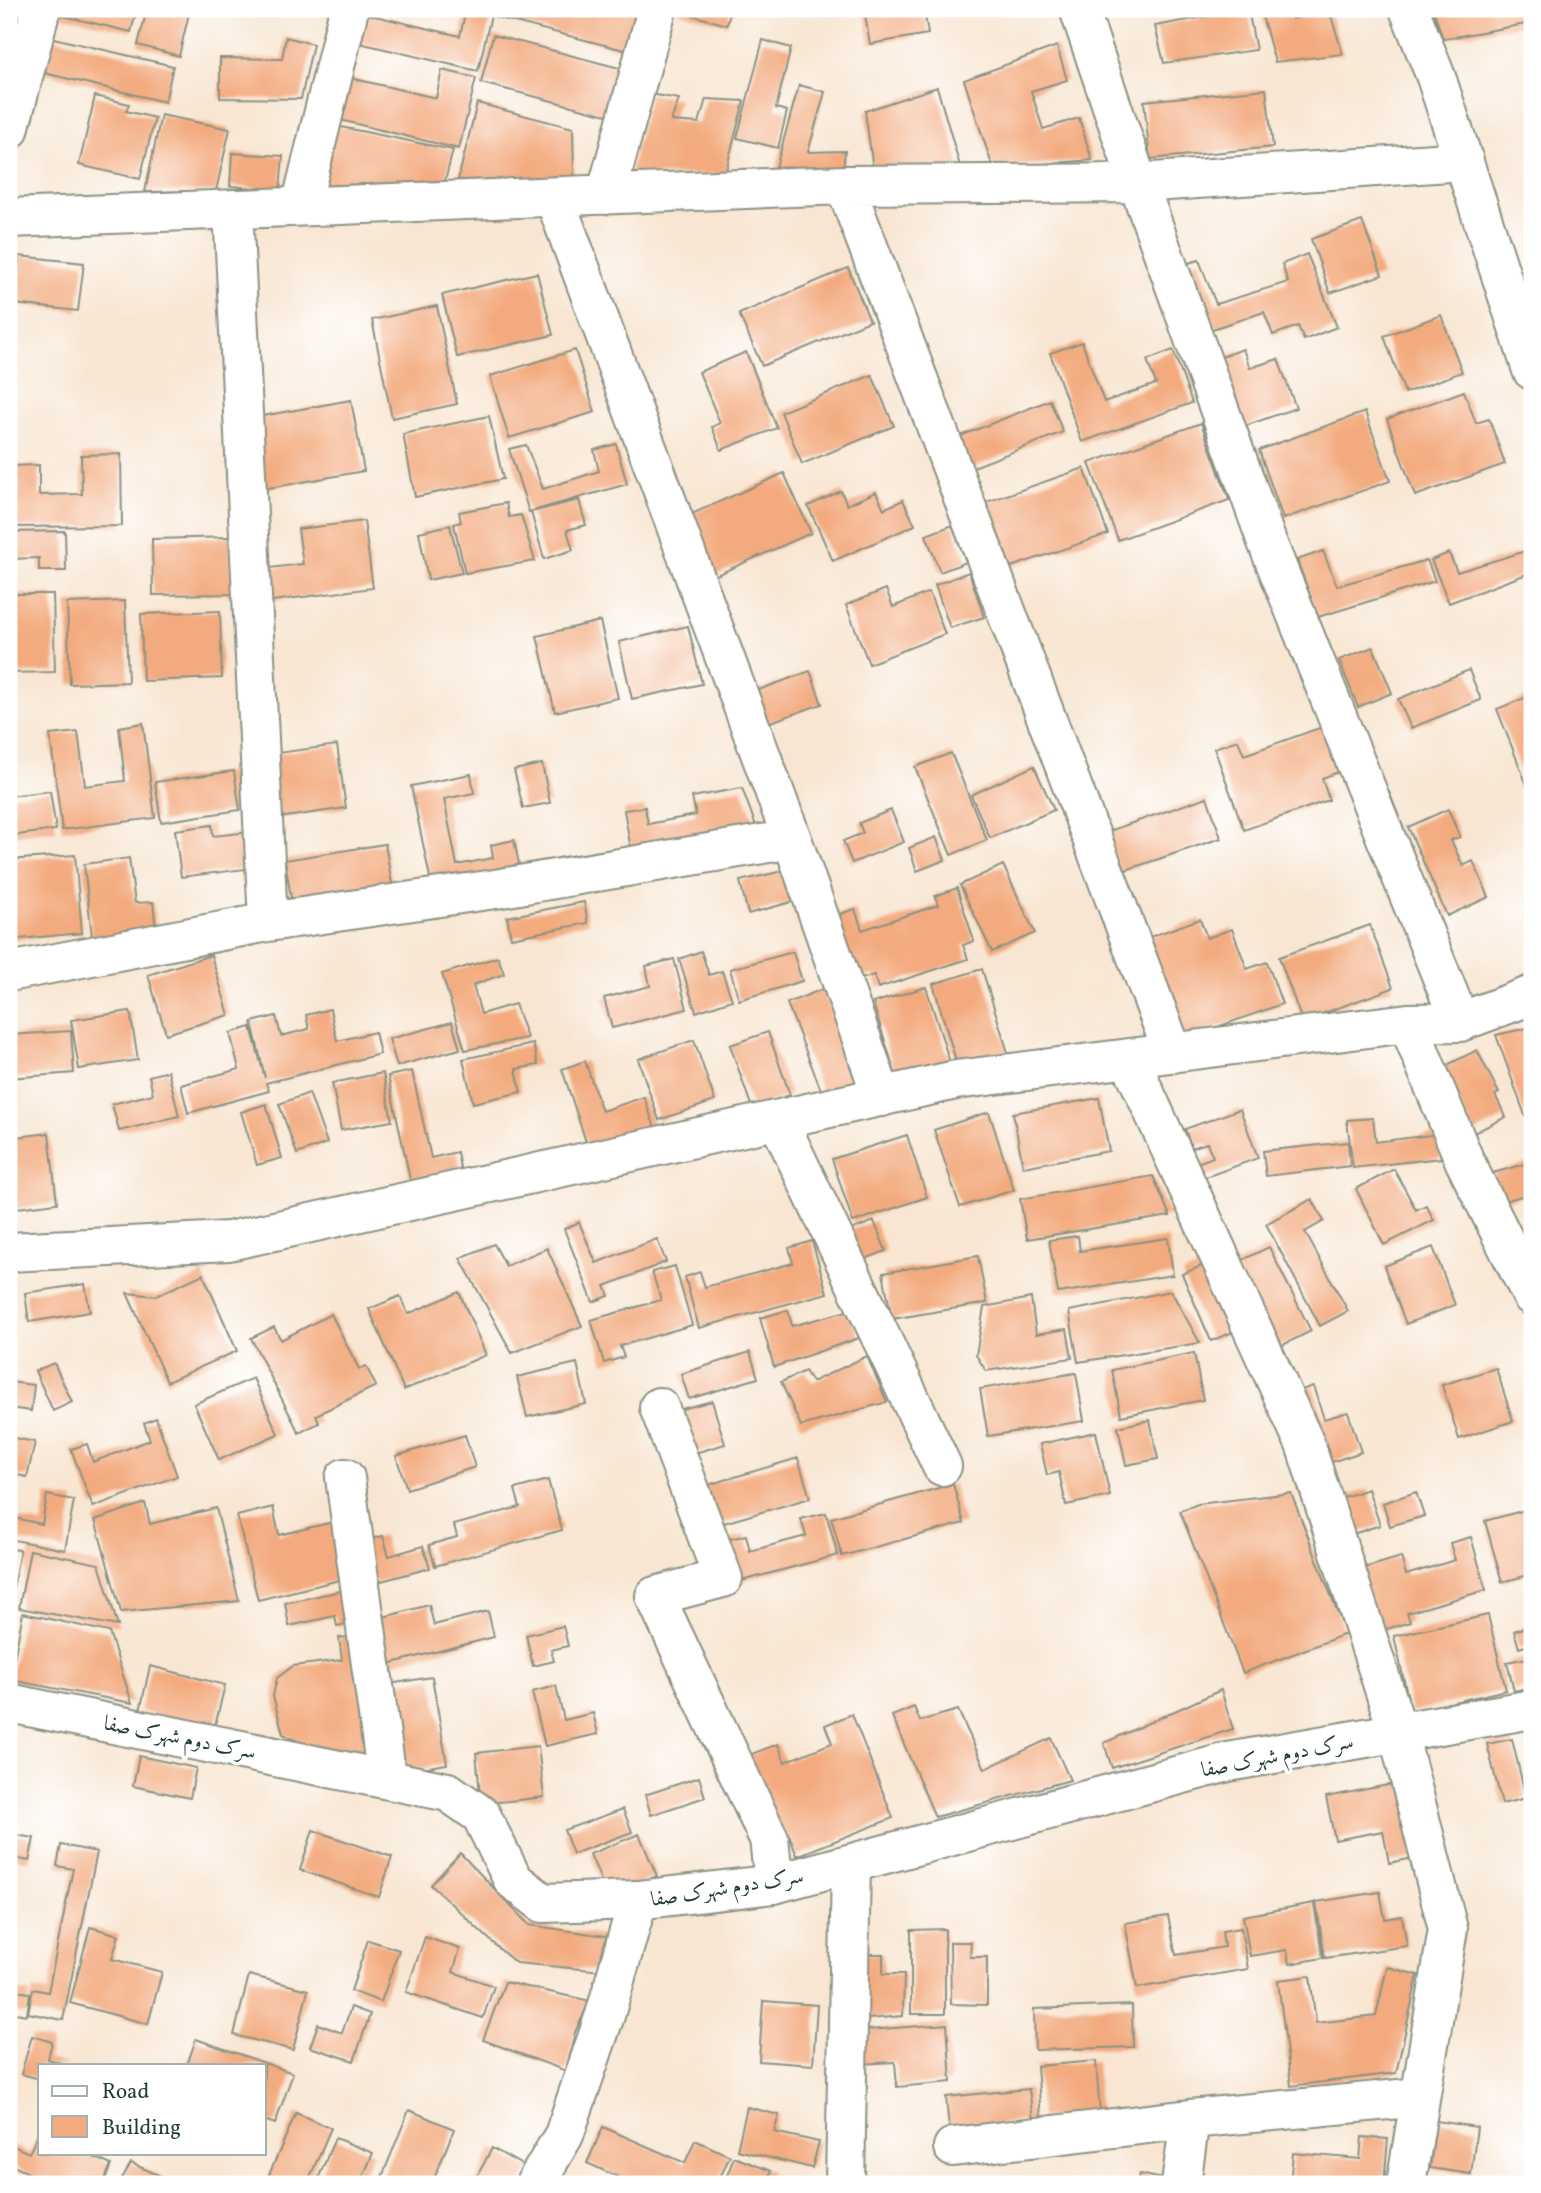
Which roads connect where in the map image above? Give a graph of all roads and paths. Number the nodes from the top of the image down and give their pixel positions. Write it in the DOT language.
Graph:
graph roads {
  1 [pos="41,9"];
  2 [pos="349,9"];
  3 [pos="657,9"];
  4 [pos="1079,9"];
  5 [pos="1409,9"];
  6 [pos="9,130"];
  7 [pos="1464,161"];
  8 [pos="1138,183"];
  9 [pos="845,185"];
  10 [pos="606,195"];
  11 [pos="554,197"];
  12 [pos="301,206"];
  13 [pos="233,209"];
  14 [pos="9,218"];
  15 [pos="1532,370"];
  16 [pos="792,839"];
  17 [pos="268,922"];
  18 [pos="9,972"];
  19 [pos="1532,995"];
  20 [pos="1460,1021"];
  21 [pos="1408,1023"];
  22 [pos="1172,1053"];
  23 [pos="1129,1058"];
  24 [pos="882,1097"];
  25 [pos="778,1120"];
  26 [pos="9,1252"];
  27 [pos="1532,1296"];
  28 [pos="659,1407"];
  29 [pos="942,1466"];
  30 [pos="345,1478"];
  31 [pos="9,1703"];
  32 [pos="1532,1709"];
  33 [pos="1398,1732"];
  34 [pos="387,1779"];
  35 [pos="851,1864"];
  36 [pos="774,1884"];
  37 [pos="638,1900"];
  38 [pos="1420,2097"];
  39 [pos="1190,2119"];
  40 [pos="953,2147"];
  41 [pos="535,2184"];
  42 [pos="845,2184"];
  43 [pos="1181,2184"];
  44 [pos="1406,2184"];
  1 -- 6 [label="street"];
  2 -- 12 [label="street"];
  3 -- 10 [label="street"];
  4 -- 8 [label="street"];
  5 -- 7 [label="street"];
  7 -- 8 [label="street"];
  7 -- 15 [label="street"];
  8 -- 9 [label="street"];
  8 -- 20 [label="street"];
  9 -- 10 [label="street"];
  9 -- 22 [label="street"];
  10 -- 11 [label="street"];
  11 -- 12 [label="street"];
  11 -- 16 [label="street"];
  12 -- 13 [label="street"];
  13 -- 14 [label="street"];
  13 -- 17 [label="street"];
  16 -- 17 [label="street"];
  16 -- 24 [label="street"];
  17 -- 18 [label="street"];
  19 -- 20 [label="street"];
  20 -- 21 [label="street"];
  21 -- 22 [label="street"];
  21 -- 27 [label="street"];
  22 -- 23 [label="street"];
  23 -- 24 [label="street"];
  23 -- 33 [label="street"];
  24 -- 25 [label="street"];
  25 -- 26 [label="street"];
  25 -- 29 [label="street"];
  28 -- 36 [label="street"];
  30 -- 34 [label="street"];
  31 -- 34 [label="street, سرک دوم شهرک صفا"];
  32 -- 33 [label="street, سرک دوم شهرک صفا"];
  33 -- 35 [label="street, سرک دوم شهرک صفا"];
  33 -- 38 [label="street"];
  34 -- 37 [label="street, سرک دوم شهرک صفا"];
  35 -- 36 [label="street, سرک دوم شهرک صفا"];
  35 -- 42 [label="street"];
  36 -- 37 [label="street, سرک دوم شهرک صفا"];
  37 -- 41 [label="street"];
  38 -- 39 [label="street"];
  38 -- 44 [label="street"];
  39 -- 40 [label="street"];
  39 -- 43 [label="street"];
}
